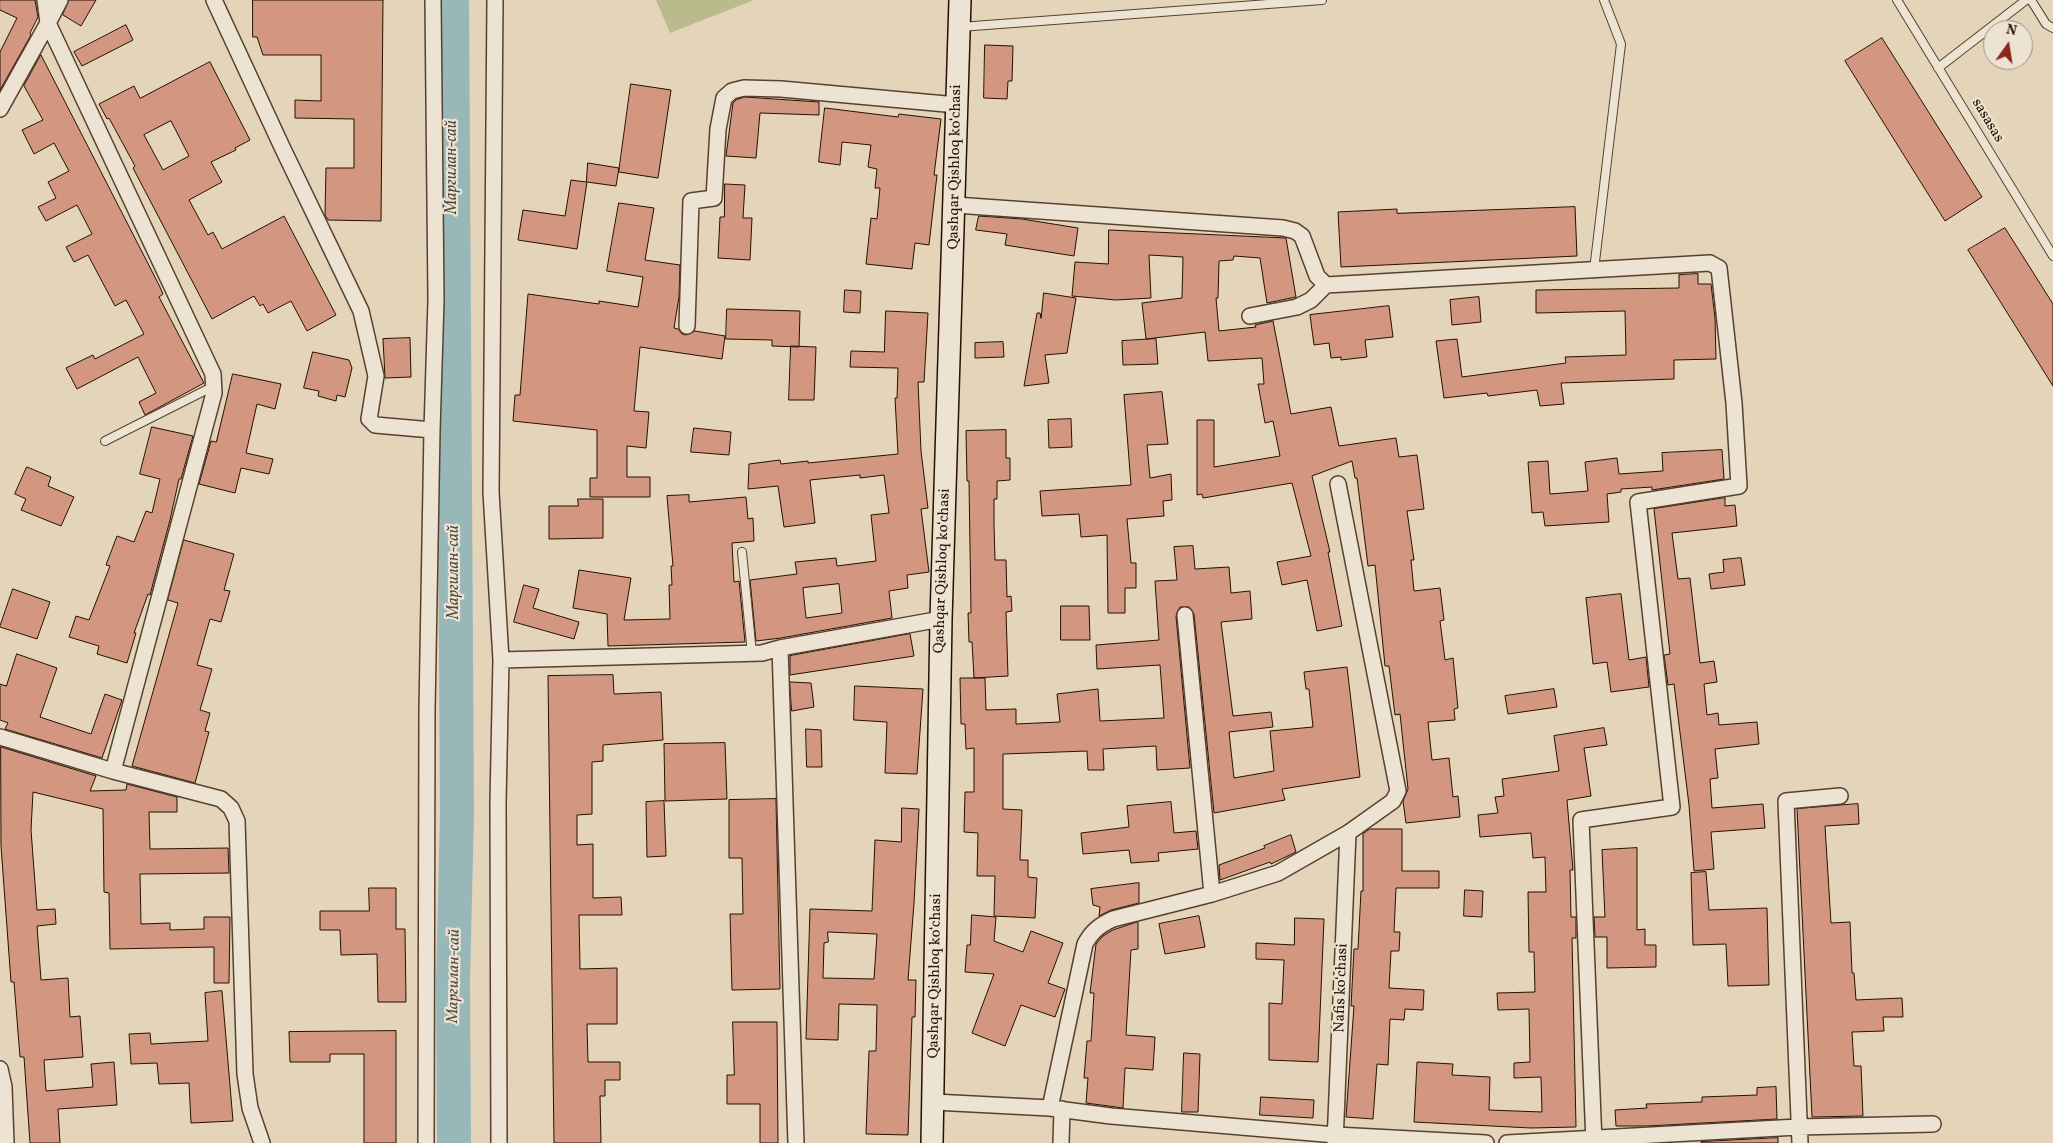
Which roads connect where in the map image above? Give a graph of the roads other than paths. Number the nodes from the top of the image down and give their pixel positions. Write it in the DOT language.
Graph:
graph roads {
  1 [pos="45,0"];
  2 [pos="60,0"];
  3 [pos="214,0"];
  4 [pos="433,0"];
  5 [pos="495,0"];
  6 [pos="960,0"];
  7 [pos="1322,0"];
  8 [pos="1604,0"];
  9 [pos="1897,0"];
  10 [pos="2026,0"];
  11 [pos="2031,0"];
  12 [pos="48,23"];
  13 [pos="960,27"];
  14 [pos="2053,28"];
  15 [pos="1938,68"];
  16 [pos="957,105"];
  17 [pos="0,109"];
  18 [pos="955,205"];
  19 [pos="2053,256"];
  20 [pos="1594,270"];
  21 [pos="1326,284"];
  22 [pos="1250,316"];
  23 [pos="687,326"];
  24 [pos="214,386"];
  25 [pos="432,430"];
  26 [pos="105,441"];
  27 [pos="1338,484"];
  28 [pos="742,552"];
  29 [pos="1185,614"];
  30 [pos="941,619"];
  31 [pos="780,648"];
  32 [pos="752,654"];
  33 [pos="501,660"];
  34 [pos="0,737"];
  35 [pos="113,771"];
  36 [pos="1840,796"];
  37 [pos="1348,833"];
  38 [pos="1212,894"];
  39 [pos="0,1069"];
  40 [pos="2,1087"];
  41 [pos="934,1102"];
  42 [pos="1056,1108"];
  43 [pos="1933,1124"];
  44 [pos="1798,1127"];
  45 [pos="1336,1139"];
  46 [pos="1594,1141"];
  47 [pos="6,1143"];
  48 [pos="262,1143"];
  49 [pos="426,1143"];
  50 [pos="500,1143"];
  51 [pos="796,1143"];
  52 [pos="932,1143"];
  53 [pos="1061,1143"];
  54 [pos="1486,1143"];
  55 [pos="1507,1143"];
  56 [pos="1800,1143"];
  1 -- 12 [label="street"];
  2 -- 12 [label="street"];
  3 -- 25 [label="street"];
  4 -- 25 [label="street"];
  5 -- 33 [label="street"];
  6 -- 13 [label="main road, Qashqar Qishloq koʻchasi"];
  7 -- 13 [label="lane"];
  8 -- 20 [label="lane"];
  9 -- 15 [label="lane, sasasas"];
  10 -- 15 [label="lane"];
  11 -- 14 [label="lane"];
  12 -- 17 [label="street"];
  12 -- 24 [label="street"];
  13 -- 16 [label="main road, Qashqar Qishloq koʻchasi"];
  15 -- 19 [label="lane, sasasas"];
  16 -- 18 [label="main road, Qashqar Qishloq koʻchasi"];
  16 -- 23 [label="street"];
  18 -- 21 [label="street"];
  18 -- 30 [label="main road, Qashqar Qishloq koʻchasi"];
  20 -- 21 [label="street"];
  20 -- 46 [label="street"];
  21 -- 22 [label="street"];
  24 -- 26 [label="lane"];
  24 -- 35 [label="street"];
  25 -- 49 [label="street"];
  27 -- 37 [label="street"];
  28 -- 32 [label="lane"];
  29 -- 38 [label="street"];
  30 -- 31 [label="street"];
  30 -- 41 [label="main road, Qashqar Qishloq koʻchasi"];
  31 -- 32 [label="street"];
  31 -- 51 [label="street"];
  32 -- 33 [label="street"];
  33 -- 50 [label="street"];
  34 -- 35 [label="street"];
  35 -- 48 [label="street"];
  36 -- 44 [label="street"];
  37 -- 38 [label="street"];
  37 -- 45 [label="street, Nafis koʻchasi"];
  38 -- 42 [label="street"];
  39 -- 40 [label="street"];
  40 -- 47 [label="street"];
  41 -- 42 [label="street"];
  41 -- 52 [label="main road, Qashqar Qishloq koʻchasi"];
  42 -- 45 [label="street"];
  42 -- 53 [label="street"];
  43 -- 44 [label="street"];
  44 -- 46 [label="street"];
  44 -- 56 [label="street"];
  45 -- 54 [label="street"];
  46 -- 55 [label="street"];
}
